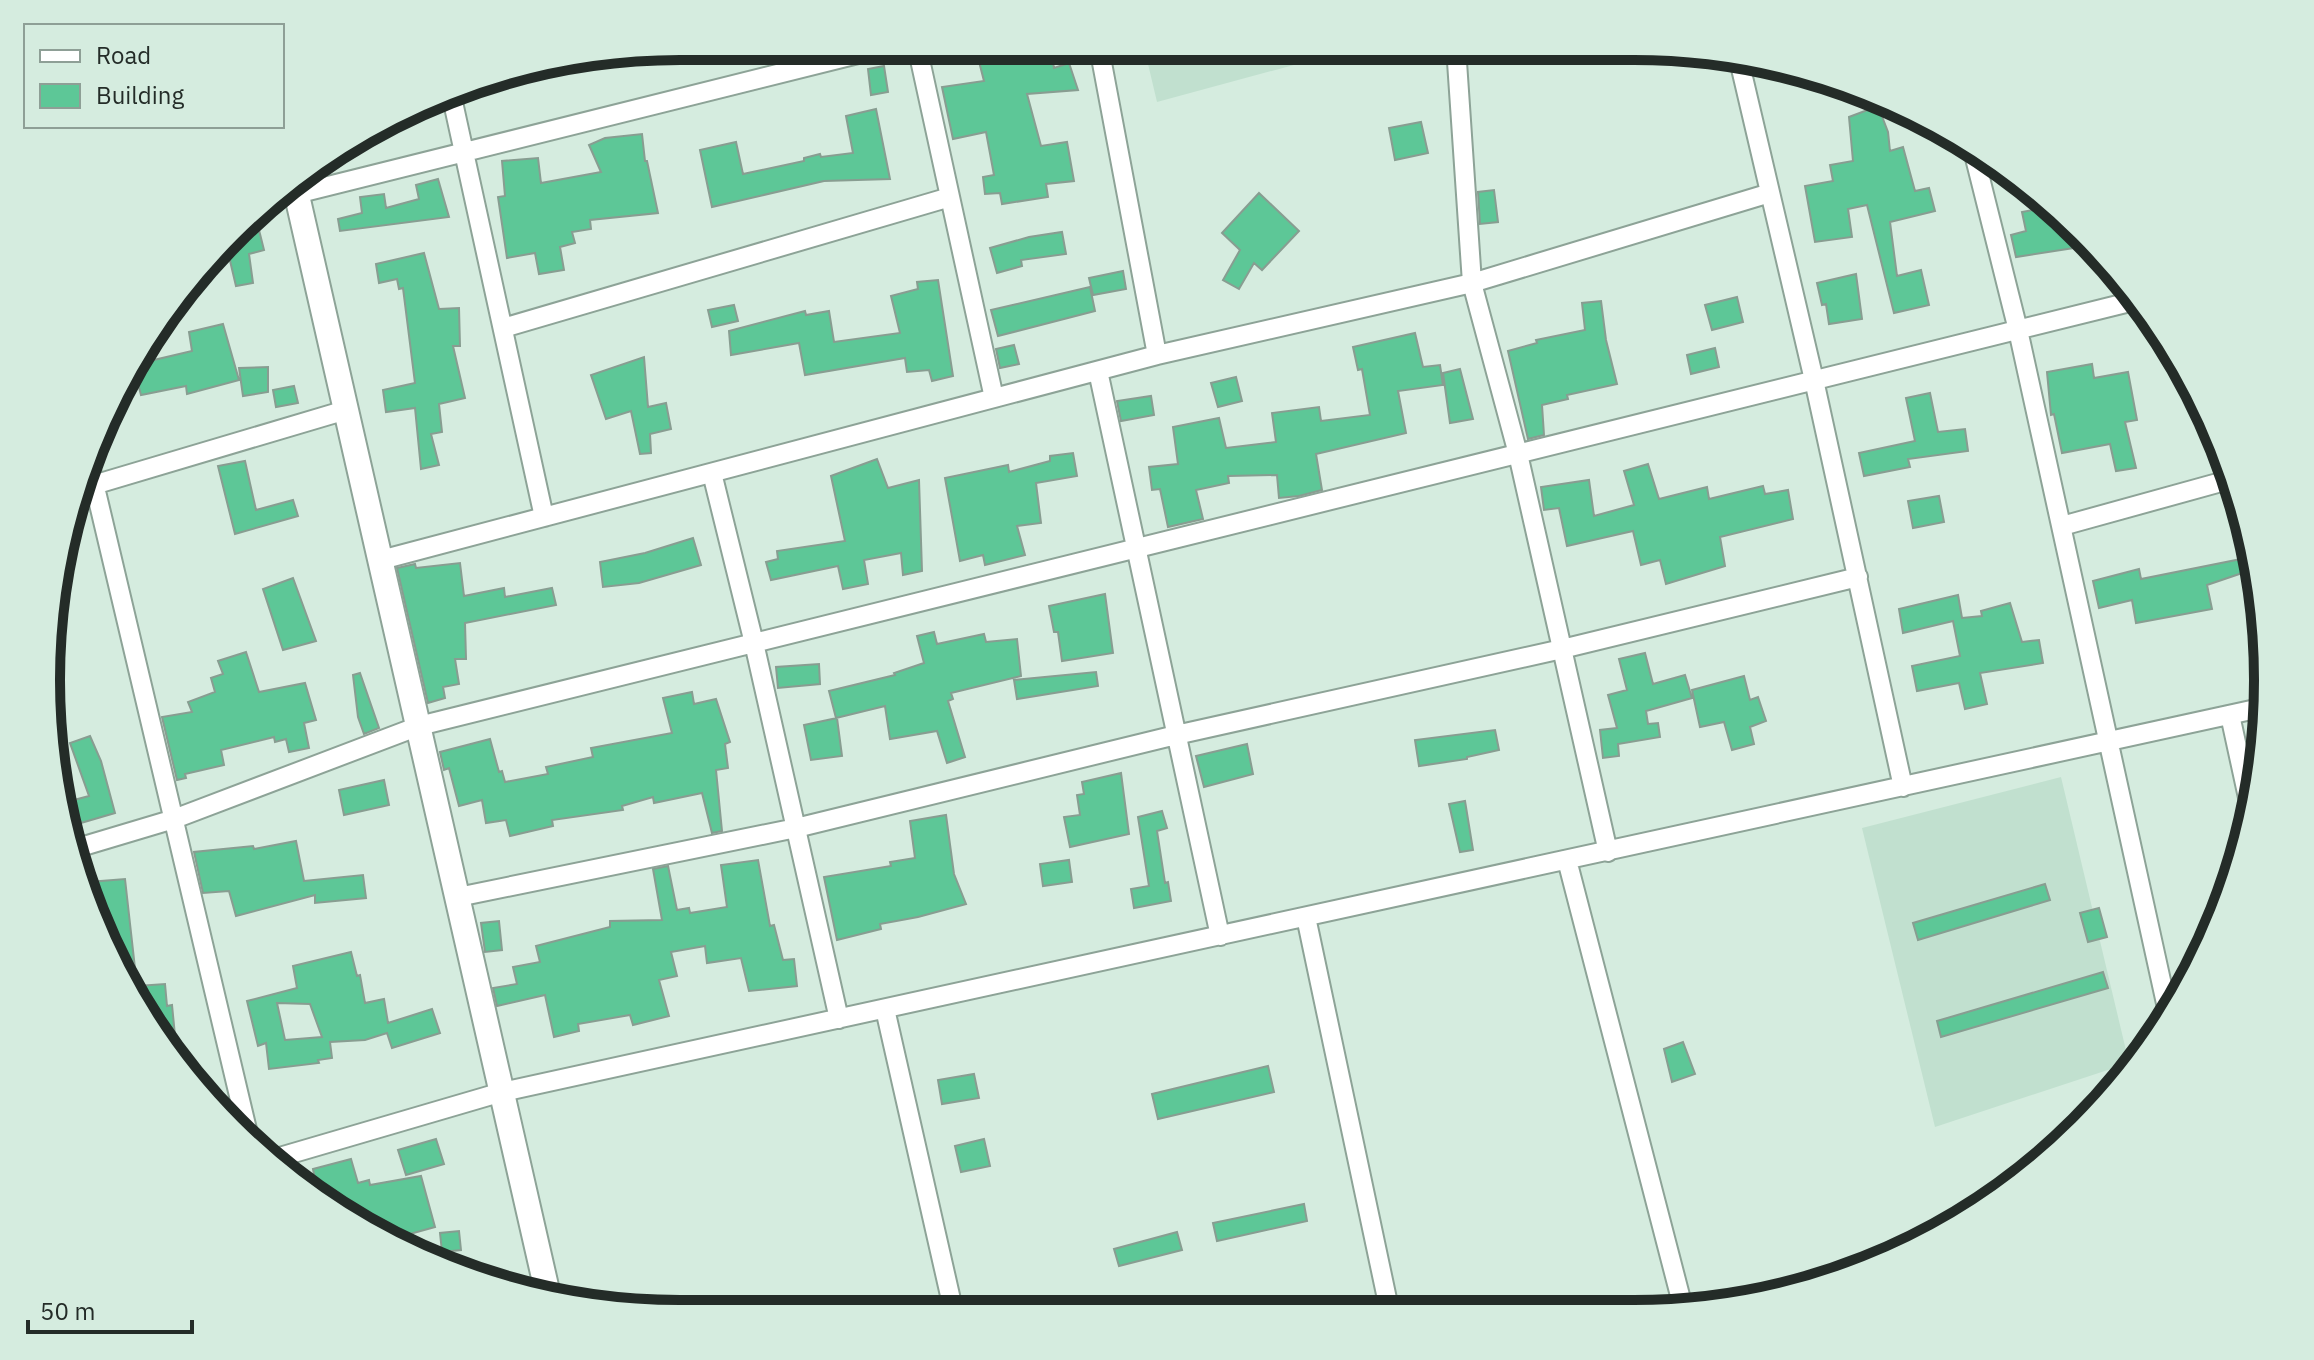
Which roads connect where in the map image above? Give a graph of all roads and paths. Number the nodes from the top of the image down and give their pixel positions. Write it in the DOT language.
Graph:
graph roads {
  1 [pos="834,60"];
  2 [pos="920,60"];
  3 [pos="1101,60"];
  4 [pos="1457,60"];
  5 [pos="1741,70"];
  6 [pos="453,103"];
  7 [pos="465,153"];
  8 [pos="1976,163"];
  9 [pos="310,183"];
  10 [pos="297,193"];
  11 [pos="1770,193"];
  12 [pos="950,197"];
  13 [pos="1472,283"];
  14 [pos="2126,303"];
  15 [pos="503,328"];
  16 [pos="2018,330"];
  17 [pos="1157,355"];
  18 [pos="1098,371"];
  19 [pos="1814,380"];
  20 [pos="994,398"];
  21 [pos="346,410"];
  22 [pos="1518,454"];
  23 [pos="712,473"];
  24 [pos="94,478"];
  25 [pos="2221,482"];
  26 [pos="90,489"];
  27 [pos="544,517"];
  28 [pos="2062,526"];
  29 [pos="1135,549"];
  30 [pos="381,560"];
  31 [pos="1858,577"];
  32 [pos="754,643"];
  33 [pos="1562,649"];
  34 [pos="2253,710"];
  35 [pos="2230,715"];
  36 [pos="419,726"];
  37 [pos="1176,735"];
  38 [pos="2109,743"];
  39 [pos="2245,784"];
  40 [pos="1903,787"];
  41 [pos="174,819"];
  42 [pos="796,828"];
  43 [pos="83,846"];
  44 [pos="1608,852"];
  45 [pos="1567,860"];
  46 [pos="458,897"];
  47 [pos="1306,917"];
  48 [pos="1220,936"];
  49 [pos="2165,999"];
  50 [pos="885,1009"];
  51 [pos="839,1019"];
  52 [pos="502,1092"];
  53 [pos="245,1121"];
  54 [pos="283,1156"];
  55 [pos="546,1285"];
  56 [pos="1681,1298"];
  57 [pos="951,1300"];
  58 [pos="1387,1300"];
  1 -- 7 [label="street"];
  2 -- 12 [label="street"];
  3 -- 17 [label="street"];
  4 -- 13 [label="street"];
  5 -- 11 [label="street"];
  6 -- 7 [label="street"];
  7 -- 9 [label="street"];
  7 -- 15 [label="street"];
  8 -- 16 [label="street"];
  10 -- 21 [label="street"];
  11 -- 13 [label="street"];
  11 -- 19 [label="street"];
  12 -- 15 [label="street"];
  12 -- 20 [label="street"];
  13 -- 17 [label="street"];
  13 -- 22 [label="street"];
  14 -- 16 [label="street"];
  15 -- 27 [label="street"];
  16 -- 19 [label="street"];
  16 -- 28 [label="street"];
  17 -- 18 [label="street"];
  18 -- 20 [label="street"];
  18 -- 29 [label="street"];
  19 -- 22 [label="street"];
  19 -- 31 [label="street"];
  20 -- 23 [label="street"];
  21 -- 24 [label="street"];
  21 -- 30 [label="street"];
  22 -- 29 [label="street"];
  22 -- 33 [label="street"];
  23 -- 27 [label="street"];
  23 -- 32 [label="street"];
  25 -- 28 [label="street"];
  26 -- 41 [label="street"];
  27 -- 30 [label="street"];
  28 -- 38 [label="street"];
  29 -- 32 [label="street"];
  29 -- 37 [label="street"];
  30 -- 36 [label="street"];
  31 -- 33 [label="street"];
  31 -- 40 [label="street"];
  32 -- 36 [label="street"];
  32 -- 42 [label="street"];
  33 -- 37 [label="street"];
  33 -- 44 [label="street"];
  34 -- 35 [label="street"];
  35 -- 38 [label="street"];
  35 -- 39 [label="street"];
  36 -- 41 [label="street"];
  36 -- 46 [label="street"];
  37 -- 42 [label="street"];
  37 -- 48 [label="street"];
  38 -- 40 [label="street"];
  38 -- 49 [label="street"];
  40 -- 44 [label="street"];
  41 -- 43 [label="street"];
  41 -- 53 [label="street"];
  42 -- 46 [label="street"];
  42 -- 51 [label="street"];
  44 -- 45 [label="street"];
  45 -- 47 [label="street"];
  45 -- 56 [label="street"];
  46 -- 52 [label="street"];
  47 -- 48 [label="street"];
  47 -- 58 [label="street"];
  48 -- 50 [label="street"];
  50 -- 51 [label="street"];
  50 -- 57 [label="street"];
  51 -- 52 [label="street"];
  52 -- 54 [label="street"];
  52 -- 55 [label="street"];
}
